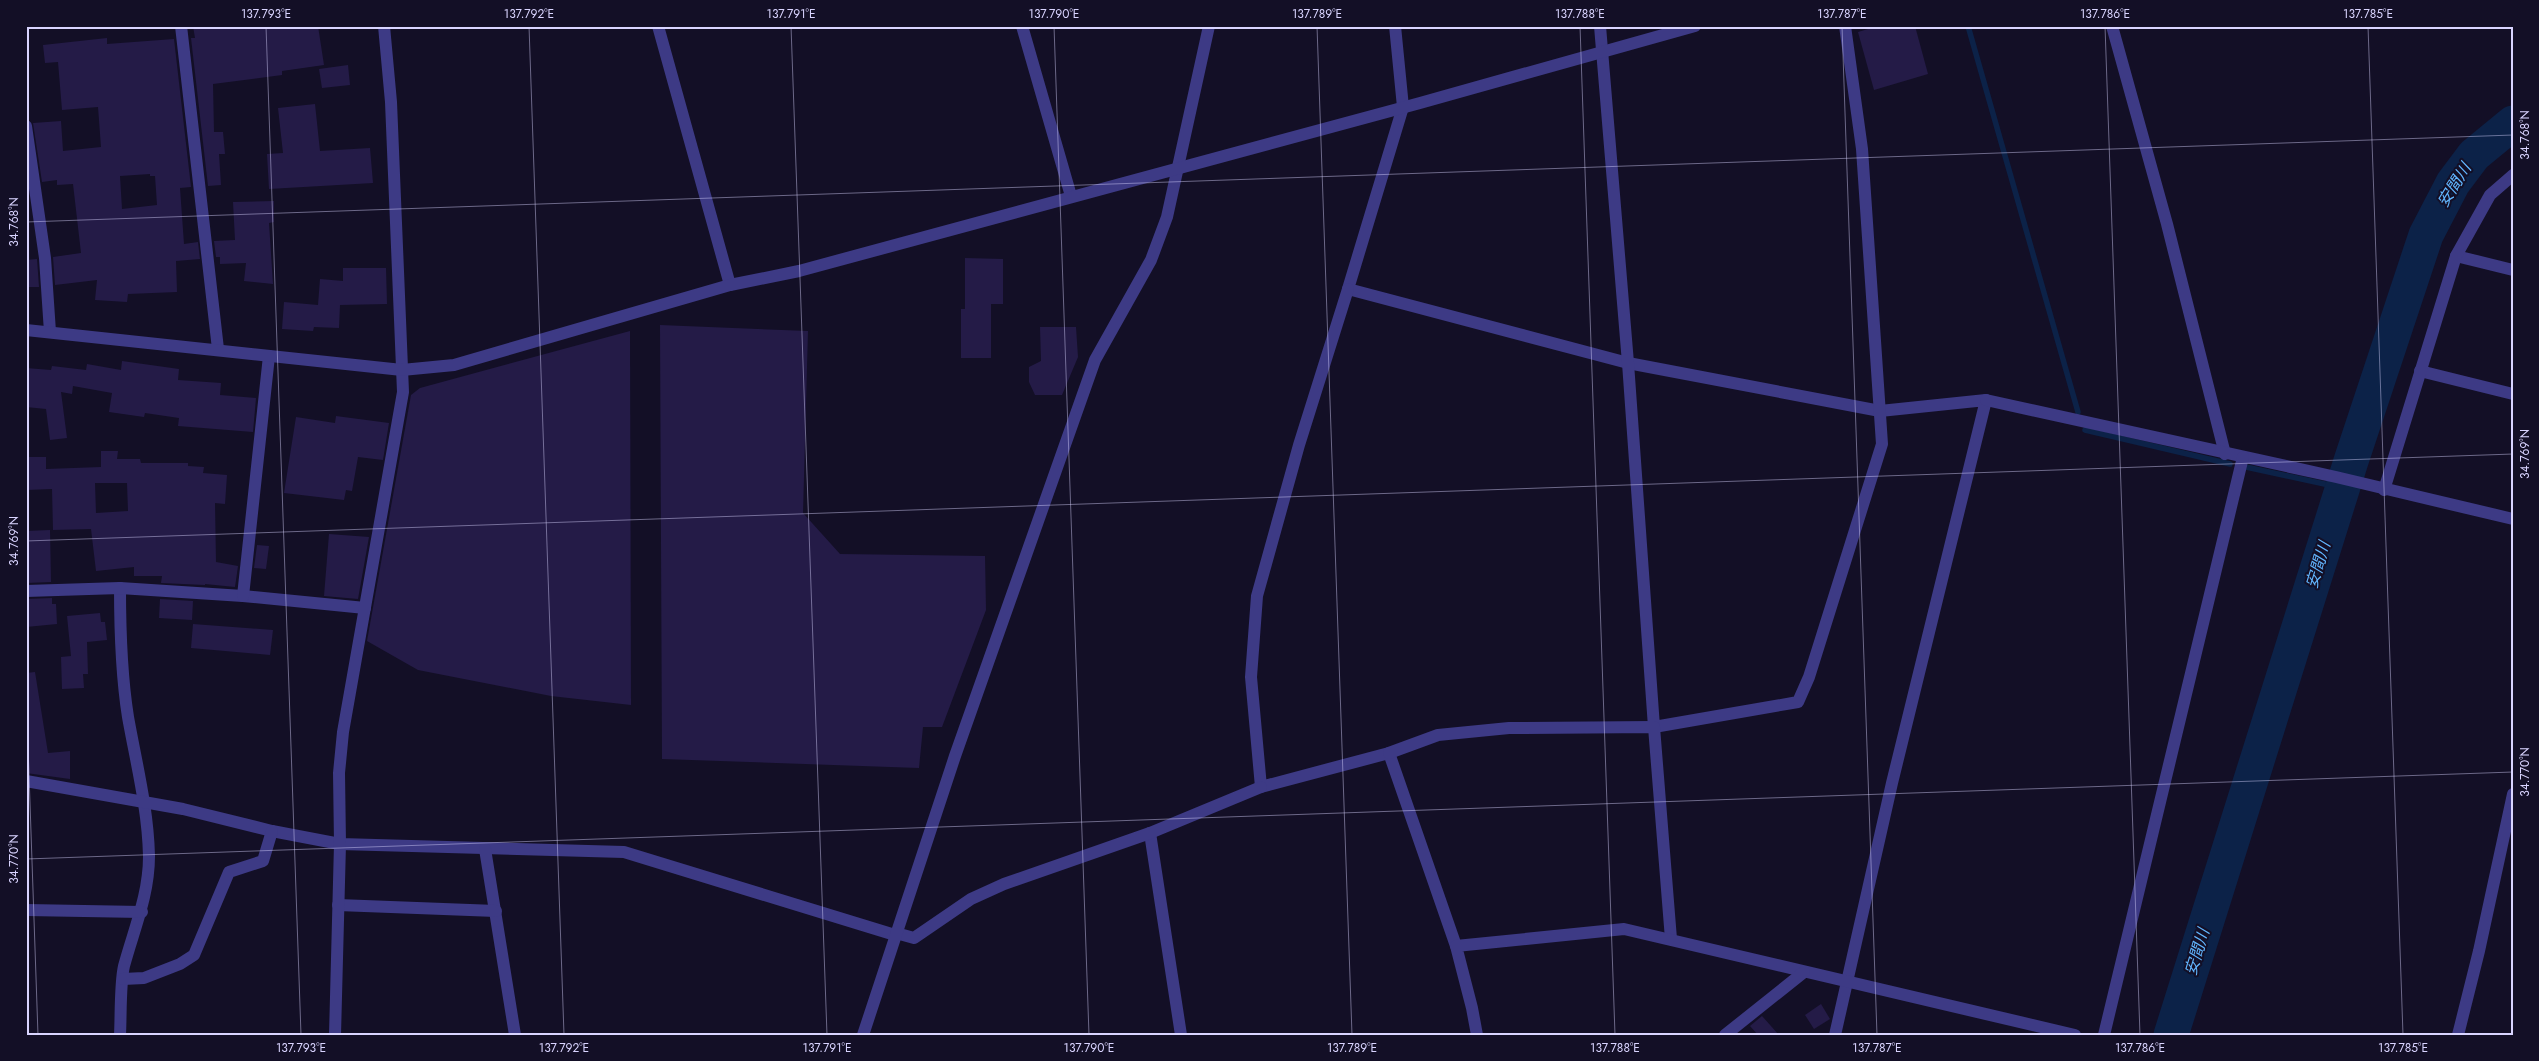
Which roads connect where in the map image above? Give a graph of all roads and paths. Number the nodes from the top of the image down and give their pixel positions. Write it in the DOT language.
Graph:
graph roads {
  1 [pos="181,26"];
  2 [pos="384,26"];
  3 [pos="658,26"];
  4 [pos="1022,26"];
  5 [pos="1209,26"];
  6 [pos="1395,26"];
  7 [pos="1600,26"];
  8 [pos="1695,26"];
  9 [pos="1845,26"];
  10 [pos="2112,26"];
  11 [pos="1602,51"];
  12 [pos="1403,107"];
  13 [pos="26,126"];
  14 [pos="1178,168"];
  15 [pos="2513,175"];
  16 [pos="1071,196"];
  17 [pos="2456,256"];
  18 [pos="2513,270"];
  19 [pos="730,285"];
  20 [pos="1348,289"];
  21 [pos="26,330"];
  22 [pos="50,332"];
  23 [pos="218,349"];
  24 [pos="269,356"];
  25 [pos="1628,363"];
  26 [pos="402,370"];
  27 [pos="2420,371"];
  28 [pos="2513,394"];
  29 [pos="1986,400"];
  30 [pos="1880,412"];
  31 [pos="2225,454"];
  32 [pos="2243,457"];
  33 [pos="2384,490"];
  34 [pos="2513,519"];
  35 [pos="120,588"];
  36 [pos="26,591"];
  37 [pos="243,596"];
  38 [pos="365,608"];
  39 [pos="1654,727"];
  40 [pos="1390,753"];
  41 [pos="26,781"];
  42 [pos="1261,788"];
  43 [pos="2513,794"];
  44 [pos="144,803"];
  45 [pos="2509,829"];
  46 [pos="272,831"];
  47 [pos="1150,833"];
  48 [pos="340,844"];
  49 [pos="485,849"];
  50 [pos="338,905"];
  51 [pos="26,910"];
  52 [pos="496,911"];
  53 [pos="142,912"];
  54 [pos="896,934"];
  55 [pos="1671,939"];
  56 [pos="1456,946"];
  57 [pos="1804,972"];
  58 [pos="123,979"];
  59 [pos="1848,981"];
  60 [pos="2018,1029"];
  61 [pos="120,1035"];
  62 [pos="335,1035"];
  63 [pos="514,1035"];
  64 [pos="863,1035"];
  65 [pos="1181,1035"];
  66 [pos="1477,1035"];
  67 [pos="1726,1035"];
  68 [pos="1835,1035"];
  69 [pos="2075,1035"];
  70 [pos="2104,1035"];
  71 [pos="2458,1035"];
  1 -- 23 [label="street"];
  2 -- 26 [label="street"];
  3 -- 19 [label="street"];
  4 -- 16 [label="street"];
  5 -- 14 [label="street"];
  6 -- 12 [label="street"];
  7 -- 11 [label="street"];
  8 -- 11 [label="street"];
  9 -- 30 [label="street"];
  10 -- 31 [label="street"];
  11 -- 12 [label="street"];
  11 -- 25 [label="street"];
  12 -- 14 [label="street"];
  12 -- 20 [label="street"];
  13 -- 22 [label="street"];
  14 -- 16 [label="street"];
  14 -- 54 [label="street"];
  15 -- 17 [label="street"];
  16 -- 19 [label="street"];
  17 -- 18 [label="street"];
  17 -- 27 [label="street"];
  19 -- 26 [label="street"];
  20 -- 25 [label="street"];
  20 -- 42 [label="street"];
  21 -- 22 [label="street"];
  22 -- 23 [label="street"];
  23 -- 24 [label="street"];
  24 -- 26 [label="street"];
  24 -- 37 [label="street"];
  25 -- 30 [label="street"];
  25 -- 39 [label="street"];
  26 -- 38 [label="street"];
  27 -- 28 [label="street"];
  27 -- 33 [label="street"];
  29 -- 30 [label="street"];
  29 -- 31 [label="street"];
  29 -- 59 [label="street"];
  30 -- 39 [label="street"];
  31 -- 32 [label="street"];
  32 -- 33 [label="street"];
  32 -- 70 [label="street"];
  33 -- 34 [label="street"];
  35 -- 36 [label="street"];
  35 -- 37 [label="street"];
  35 -- 44 [label="street"];
  37 -- 38 [label="street"];
  38 -- 48 [label="street"];
  39 -- 40 [label="street"];
  39 -- 55 [label="street"];
  40 -- 42 [label="street"];
  40 -- 56 [label="street"];
  41 -- 44 [label="street"];
  42 -- 47 [label="street"];
  43 -- 45 [label="street"];
  44 -- 46 [label="street"];
  44 -- 53 [label="street"];
  45 -- 71 [label="street"];
  46 -- 48 [label="street"];
  46 -- 58 [label="street"];
  47 -- 54 [label="street"];
  47 -- 65 [label="street"];
  48 -- 49 [label="street"];
  48 -- 50 [label="street"];
  49 -- 52 [label="street"];
  49 -- 54 [label="street"];
  50 -- 52 [label="street"];
  50 -- 62 [label="street"];
  51 -- 53 [label="street"];
  52 -- 63 [label="street"];
  53 -- 58 [label="street"];
  54 -- 64 [label="street"];
  55 -- 56 [label="street"];
  55 -- 57 [label="street"];
  56 -- 66 [label="street"];
  57 -- 59 [label="street"];
  57 -- 67 [label="street"];
  58 -- 61 [label="street"];
  59 -- 60 [label="street"];
  59 -- 68 [label="street"];
  60 -- 69 [label="street"];
}
